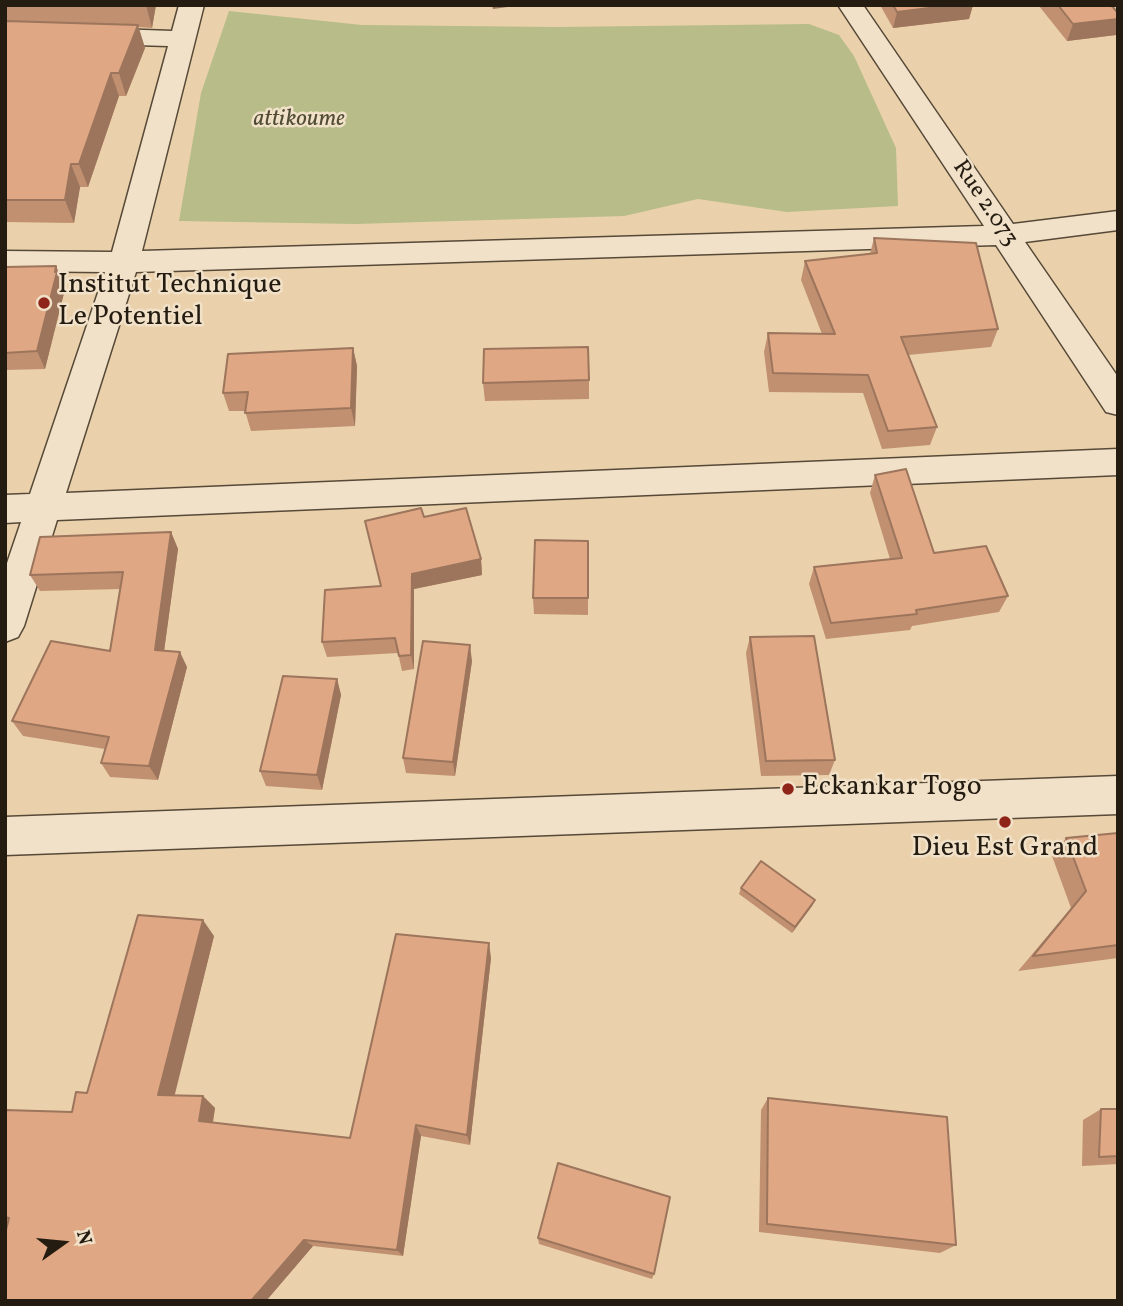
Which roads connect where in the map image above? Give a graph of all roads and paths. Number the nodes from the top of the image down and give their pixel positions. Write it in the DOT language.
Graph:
graph roads {
  1 [pos="192,5"];
  2 [pos="850,5"];
  3 [pos="5,33"];
  4 [pos="183,39"];
  5 [pos="1118,220"];
  6 [pos="1004,235"];
  7 [pos="5,261"];
  8 [pos="124,262"];
  9 [pos="1118,403"];
  10 [pos="1118,462"];
  11 [pos="5,509"];
  12 [pos="43,509"];
  13 [pos="5,626"];
  14 [pos="1118,795"];
  15 [pos="5,836"];
  1 -- 4 [label="street"];
  2 -- 6 [label="street, Rue 2.073"];
  3 -- 4 [label="street"];
  4 -- 8 [label="street"];
  5 -- 6 [label="street"];
  6 -- 8 [label="street"];
  6 -- 9 [label="street, Rue 2.073"];
  7 -- 8 [label="street"];
  8 -- 12 [label="street"];
  10 -- 12 [label="street"];
  11 -- 12 [label="street"];
  12 -- 13 [label="street"];
  14 -- 15 [label="street"];
}
